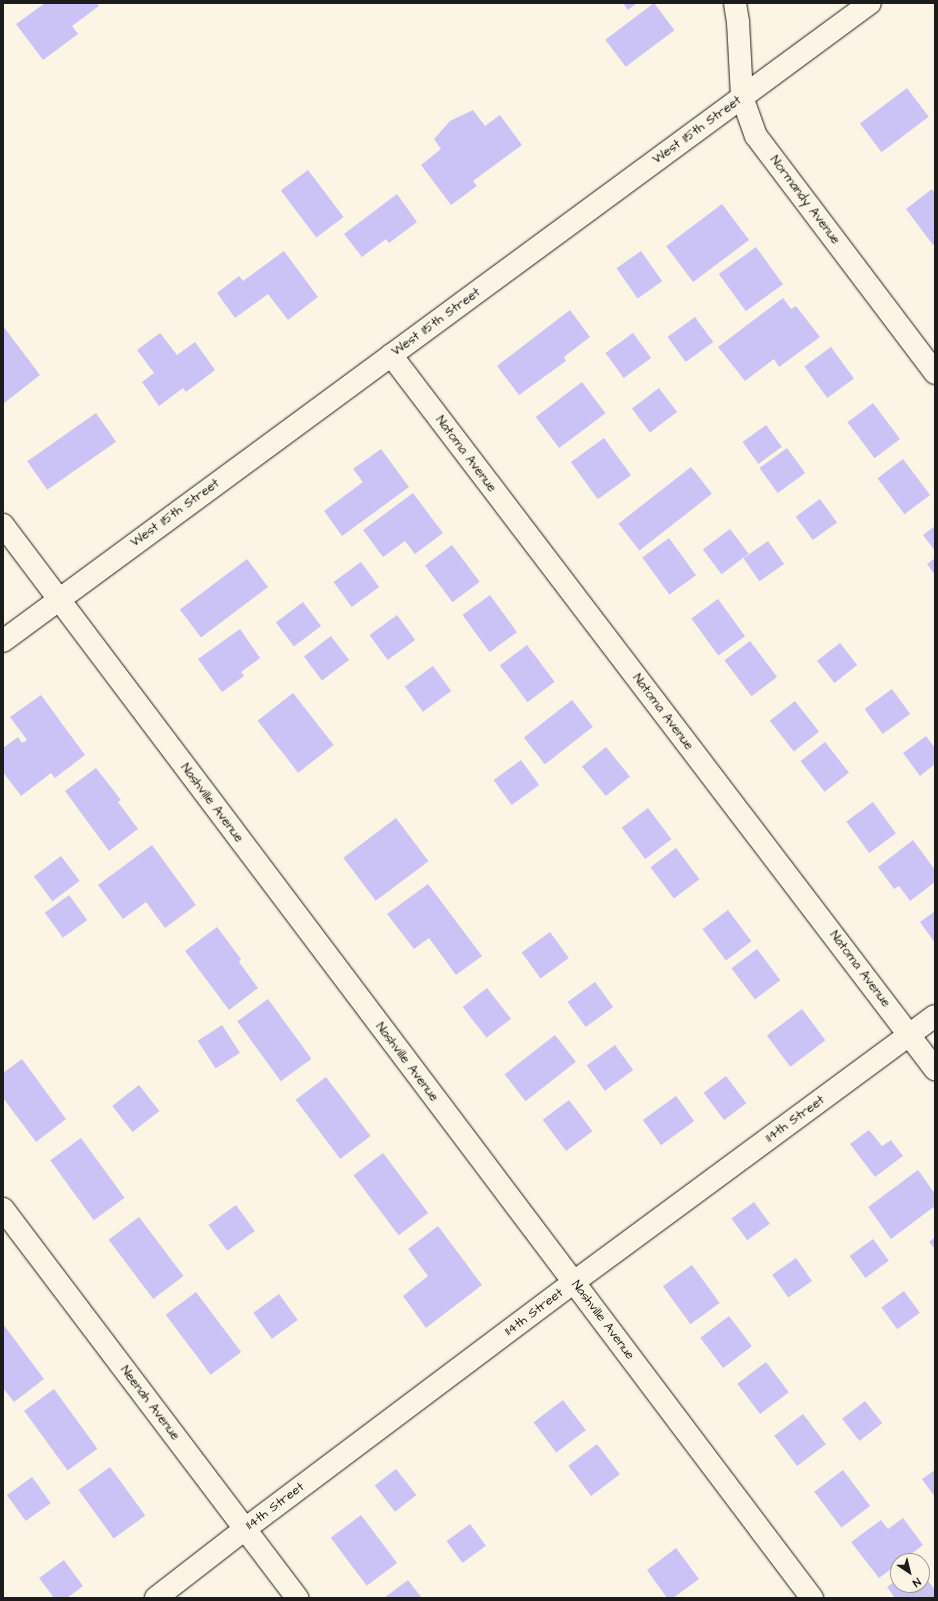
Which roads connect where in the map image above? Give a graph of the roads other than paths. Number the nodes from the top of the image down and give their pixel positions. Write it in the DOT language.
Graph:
graph roads {
  1 [pos="735,3"];
  2 [pos="870,3"];
  3 [pos="742,97"];
  4 [pos="391,355"];
  5 [pos="935,374"];
  6 [pos="3,525"];
  7 [pos="58,599"];
  8 [pos="3,641"];
  9 [pos="935,1016"];
  10 [pos="909,1034"];
  11 [pos="935,1069"];
  12 [pos="3,1209"];
  13 [pos="574,1282"];
  14 [pos="245,1528"];
  15 [pos="156,1598"];
  16 [pos="297,1598"];
  17 [pos="812,1598"];
  1 -- 3 [label="street, Normandy Avenue"];
  2 -- 3 [label="street, West 115th Street"];
  3 -- 4 [label="street, West 115th Street"];
  3 -- 5 [label="street, Normandy Avenue"];
  4 -- 7 [label="street, West 115th Street"];
  4 -- 10 [label="street, Natoma Avenue"];
  6 -- 7 [label="street, Nashville Avenue"];
  7 -- 8 [label="street, West 115th Street"];
  7 -- 13 [label="street, Nashville Avenue"];
  9 -- 10 [label="street, 114th Street"];
  10 -- 11 [label="street, Natoma Avenue"];
  10 -- 13 [label="street, 114th Street"];
  12 -- 14 [label="street, Neenah Avenue"];
  13 -- 14 [label="street, 114th Street"];
  13 -- 17 [label="street, Nashville Avenue"];
  14 -- 15 [label="street, 114th Street"];
  14 -- 16 [label="street, Neenah Avenue"];
}
